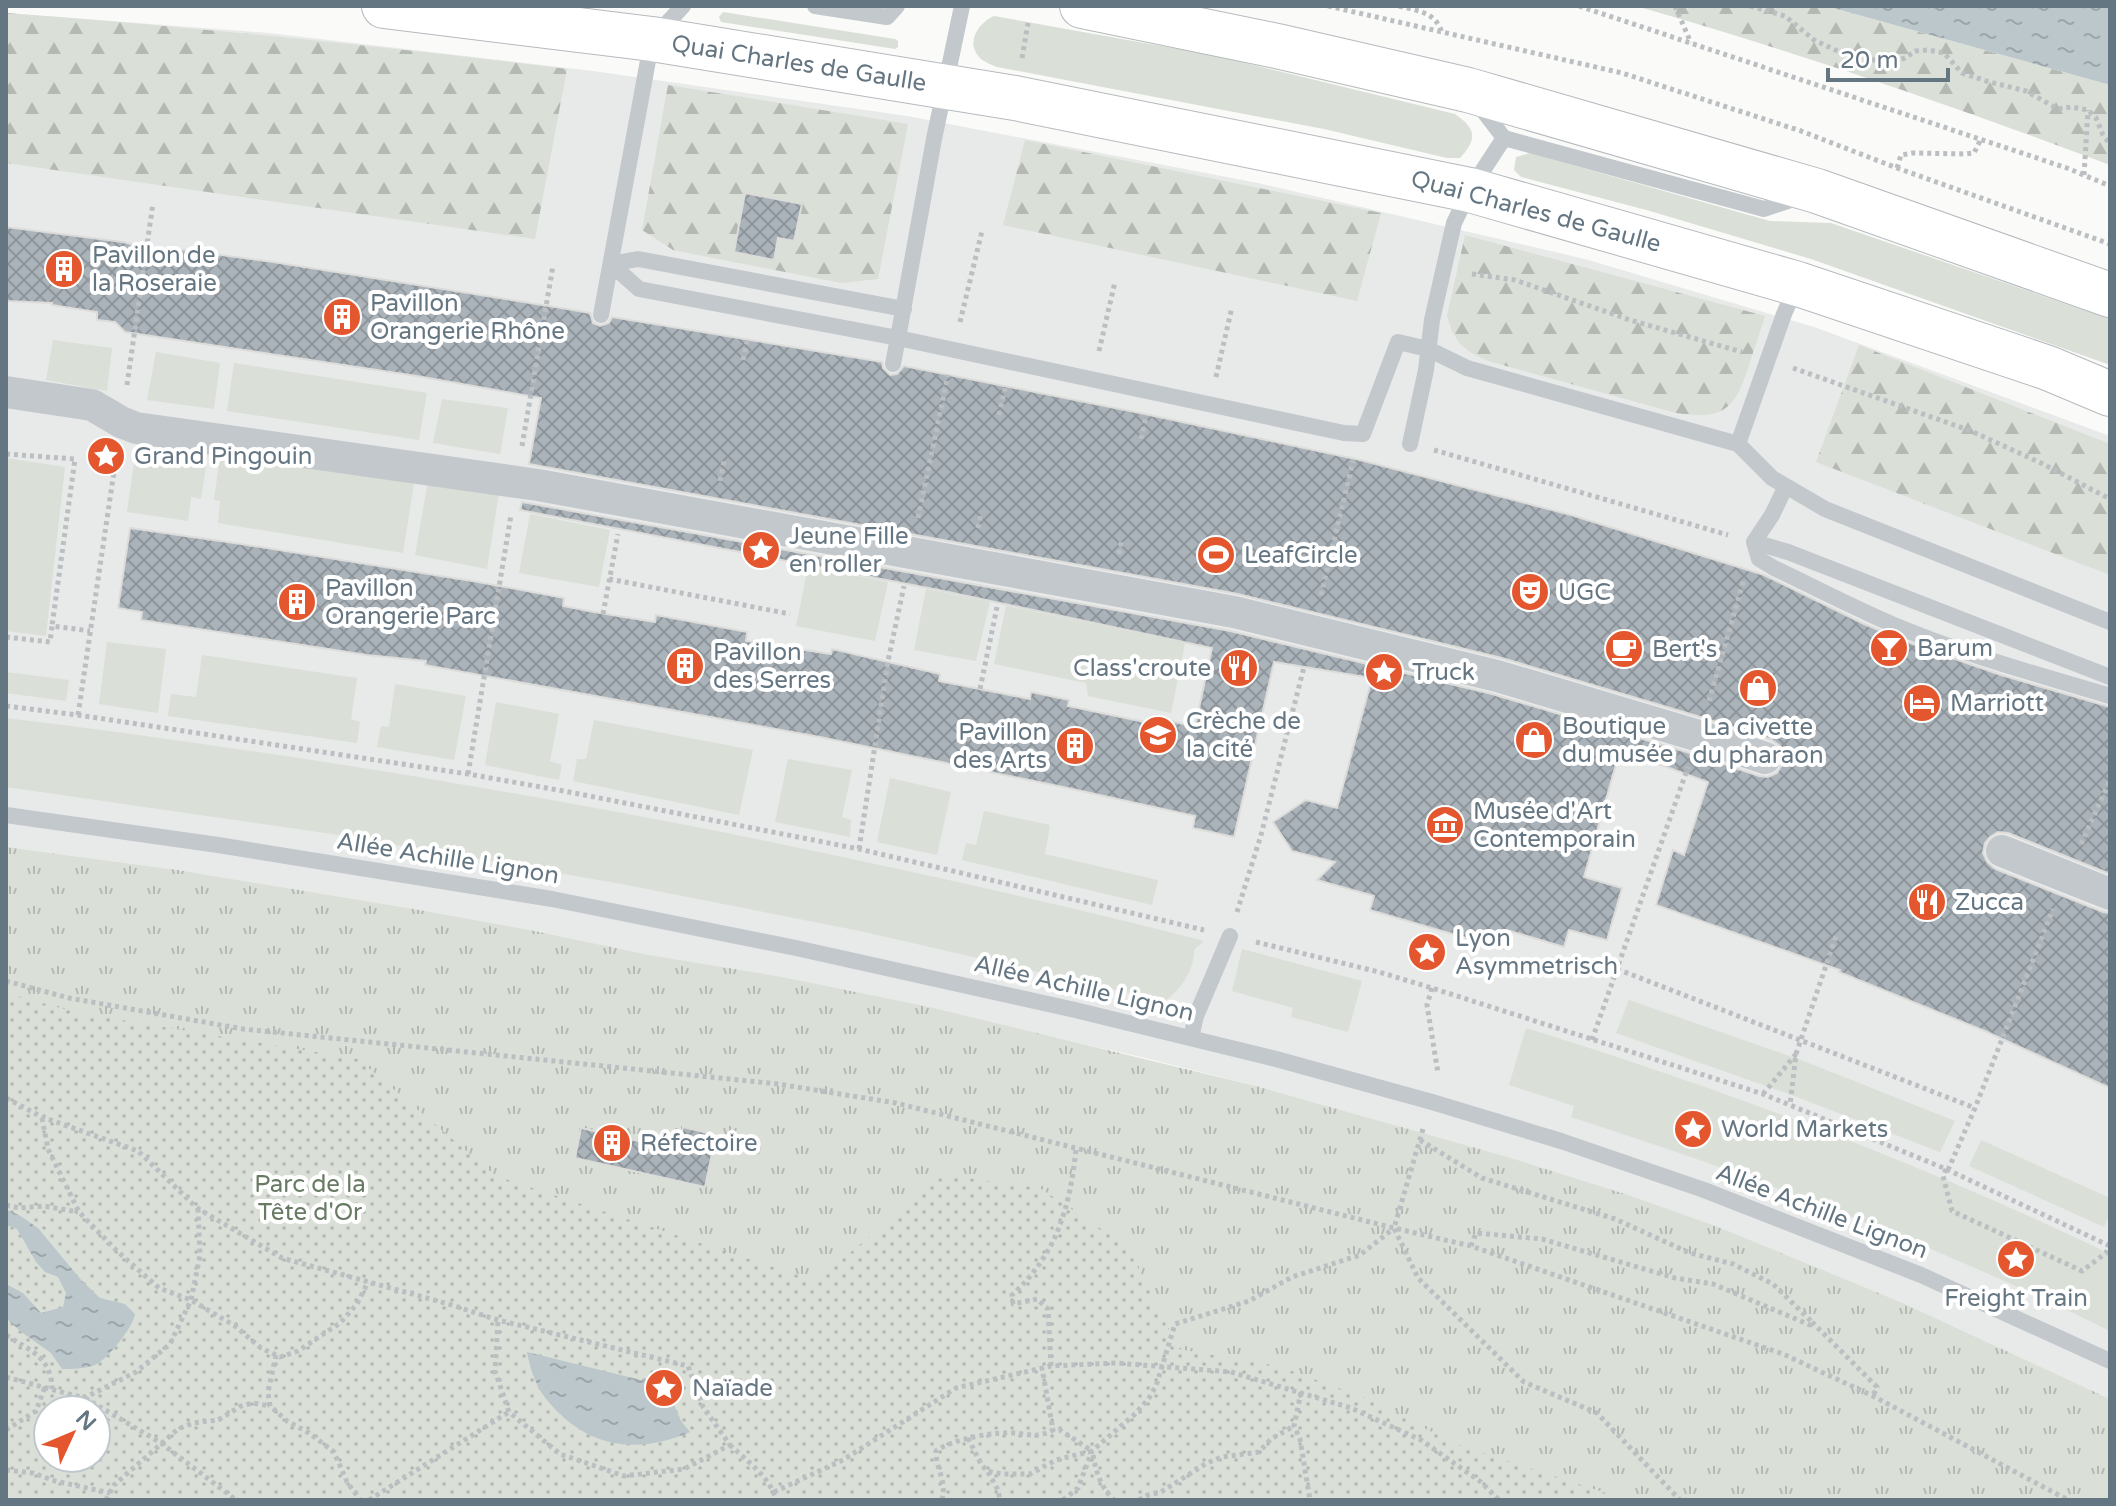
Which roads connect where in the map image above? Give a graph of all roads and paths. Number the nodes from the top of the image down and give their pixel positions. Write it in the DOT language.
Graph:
graph roads {
  1 [pos="384,6"];
  2 [pos="683,6"];
  3 [pos="815,6"];
  4 [pos="897,6"];
  5 [pos="962,6"];
  6 [pos="1082,6"];
  7 [pos="1328,6"];
  8 [pos="1399,6"];
  9 [pos="1579,6"];
  10 [pos="1675,6"];
  11 [pos="1750,6"];
  12 [pos="1426,13"];
  13 [pos="1028,23"];
  14 [pos="652,39"];
  15 [pos="1691,44"];
  16 [pos="1020,69"];
  17 [pos="946,87"];
  18 [pos="1468,90"];
  19 [pos="2088,110"];
  20 [pos="1504,138"];
  21 [pos="1981,139"];
  22 [pos="2110,144"];
  23 [pos="1897,168"];
  24 [pos="2084,175"];
  25 [pos="2110,186"];
  26 [pos="1470,190"];
  27 [pos="1817,191"];
  28 [pos="982,231"];
  29 [pos="2110,244"];
  30 [pos="611,264"];
  31 [pos="1115,282"];
  32 [pos="1798,284"];
  33 [pos="2110,295"];
  34 [pos="1232,307"];
  35 [pos="904,309"];
  36 [pos="601,315"];
  37 [pos="898,338"];
  38 [pos="1428,349"];
  39 [pos="954,350"];
  40 [pos="893,364"];
  41 [pos="1093,380"];
  42 [pos="6,392"];
  43 [pos="2110,394"];
  44 [pos="1211,404"];
  45 [pos="1363,434"];
  46 [pos="1410,444"];
  47 [pos="1738,444"];
  48 [pos="6,454"];
  49 [pos="1786,486"];
  50 [pos="624,501"];
  51 [pos="1754,542"];
  52 [pos="911,553"];
  53 [pos="1005,570"];
  54 [pos="609,579"];
  55 [pos="603,614"];
  56 [pos="790,614"];
  57 [pos="2110,622"];
  58 [pos="52,626"];
  59 [pos="90,631"];
  60 [pos="1313,631"];
  61 [pos="6,637"];
  62 [pos="2110,677"];
  63 [pos="980,689"];
  64 [pos="2110,696"];
  65 [pos="6,706"];
  66 [pos="1699,736"];
  67 [pos="1765,758"];
  68 [pos="2110,780"];
  69 [pos="6,815"];
  70 [pos="859,849"];
  71 [pos="2002,851"];
  72 [pos="2066,876"];
  73 [pos="2110,894"];
  74 [pos="1230,936"];
  75 [pos="1836,936"];
  76 [pos="1617,969"];
  77 [pos="6,981"];
  78 [pos="1432,988"];
  79 [pos="1191,1038"];
  80 [pos="1801,1039"];
  81 [pos="1592,1040"];
  82 [pos="1796,1054"];
  83 [pos="1436,1084"];
  84 [pos="1763,1094"];
  85 [pos="6,1098"];
  86 [pos="1790,1105"];
  87 [pos="1975,1108"];
  88 [pos="42,1117"];
  89 [pos="1426,1121"];
  90 [pos="1420,1140"];
  91 [pos="1076,1149"];
  92 [pos="1947,1170"];
  93 [pos="6,1205"];
  94 [pos="197,1208"];
  95 [pos="79,1212"];
  96 [pos="1394,1228"];
  97 [pos="1471,1246"];
  98 [pos="2110,1246"];
  99 [pos="368,1282"];
  100 [pos="191,1300"];
  101 [pos="498,1320"];
  102 [pos="1812,1322"];
  103 [pos="6,1335"];
  104 [pos="276,1355"];
  105 [pos="2110,1361"];
  106 [pos="1051,1366"];
  107 [pos="1162,1367"];
  108 [pos="1041,1368"];
  109 [pos="6,1377"];
  110 [pos="49,1388"];
  111 [pos="1301,1392"];
  112 [pos="70,1394"];
  113 [pos="92,1394"];
  114 [pos="1873,1396"];
  115 [pos="270,1406"];
  116 [pos="509,1412"];
  117 [pos="112,1414"];
  118 [pos="1294,1426"];
  119 [pos="6,1430"];
  120 [pos="1053,1430"];
  121 [pos="968,1438"];
  122 [pos="161,1443"];
  123 [pos="730,1445"];
  124 [pos="1092,1451"];
  125 [pos="6,1470"];
  126 [pos="987,1471"];
  127 [pos="774,1492"];
  128 [pos="110,1493"];
  129 [pos="945,1499"];
  130 [pos="106,1500"];
  131 [pos="236,1500"];
  132 [pos="360,1500"];
  133 [pos="369,1500"];
  134 [pos="776,1500"];
  135 [pos="1000,1500"];
  136 [pos="1063,1500"];
  137 [pos="1114,1500"];
  138 [pos="1139,1500"];
  139 [pos="1310,1500"];
  140 [pos="1499,1500"];
  141 [pos="1680,1500"];
  142 [pos="2068,1500"];
  1 -- 14 [label="main road, Quai Charles de Gaulle"];
  2 -- 14 [label="lane, Quai Charles de Gaulle"];
  3 -- 4 [label="lane"];
  5 -- 17 [label="lane, Quai Charles de Gaulle"];
  6 -- 18 [label="main road"];
  7 -- 23 [label="path"];
  8 -- 12 [label="path"];
  9 -- 15 [label="path"];
  10 -- 15 [label="path"];
  11 -- 19 [label="path"];
  13 -- 16 [label="path"];
  14 -- 17 [label="main road, Quai Charles de Gaulle"];
  14 -- 30 [label="lane"];
  15 -- 21 [label="path"];
  17 -- 26 [label="main road, Quai Charles de Gaulle"];
  17 -- 35 [label="lane"];
  18 -- 20 [label="lane"];
  18 -- 27 [label="main road"];
  19 -- 22 [label="path"];
  19 -- 24 [label="path"];
  20 -- 26 [label="lane"];
  20 -- 27 [label="lane"];
  21 -- 23 [label="path"];
  21 -- 24 [label="path"];
  23 -- 29 [label="path"];
  24 -- 25 [label="path"];
  26 -- 32 [label="main road, Quai Charles de Gaulle"];
  26 -- 38 [label="lane"];
  27 -- 33 [label="main road"];
  28 -- 39 [label="path"];
  30 -- 35 [label="lane"];
  30 -- 36 [label="lane"];
  30 -- 37 [label="lane"];
  31 -- 41 [label="path"];
  32 -- 43 [label="main road, Quai Charles de Gaulle"];
  32 -- 47 [label="lane"];
  34 -- 44 [label="path"];
  35 -- 37 [label="lane"];
  37 -- 39 [label="lane"];
  37 -- 40 [label="lane"];
  38 -- 45 [label="lane"];
  38 -- 46 [label="lane"];
  38 -- 47 [label="lane"];
  39 -- 41 [label="lane"];
  39 -- 52 [label="path"];
  41 -- 44 [label="lane"];
  42 -- 50 [label="street"];
  44 -- 45 [label="lane"];
  45 -- 60 [label="path"];
  46 -- 51 [label="path"];
  47 -- 49 [label="lane"];
  48 -- 58 [label="path"];
  49 -- 51 [label="lane"];
  49 -- 57 [label="lane"];
  50 -- 52 [label="street"];
  50 -- 54 [label="path"];
  51 -- 62 [label="lane"];
  51 -- 64 [label="lane"];
  51 -- 66 [label="path"];
  52 -- 53 [label="street"];
  52 -- 70 [label="path"];
  53 -- 60 [label="street"];
  53 -- 63 [label="path"];
  54 -- 55 [label="path"];
  54 -- 56 [label="path"];
  58 -- 59 [label="path"];
  58 -- 61 [label="path"];
  60 -- 66 [label="street"];
  60 -- 74 [label="path"];
  65 -- 70 [label="path"];
  66 -- 67 [label="street"];
  66 -- 76 [label="path"];
  68 -- 72 [label="path"];
  69 -- 79 [label="lane, Allée Achille Lignon"];
  70 -- 74 [label="path"];
  71 -- 72 [label="street"];
  72 -- 73 [label="street"];
  72 -- 87 [label="path"];
  74 -- 78 [label="path"];
  74 -- 79 [label="lane"];
  75 -- 80 [label="path"];
  76 -- 80 [label="path"];
  76 -- 81 [label="path"];
  77 -- 91 [label="path"];
  78 -- 81 [label="path"];
  78 -- 83 [label="path"];
  79 -- 105 [label="lane, Allée Achille Lignon"];
  80 -- 82 [label="path"];
  80 -- 87 [label="path"];
  81 -- 84 [label="path"];
  82 -- 84 [label="path"];
  82 -- 86 [label="path"];
  84 -- 86 [label="path"];
  85 -- 88 [label="path"];
  86 -- 92 [label="path"];
  87 -- 92 [label="path"];
  88 -- 94 [label="path"];
  88 -- 95 [label="path"];
  89 -- 90 [label="path"];
  90 -- 96 [label="path"];
  90 -- 102 [label="path"];
  91 -- 96 [label="path"];
  91 -- 106 [label="path"];
  92 -- 98 [label="path"];
  92 -- 98 [label="path"];
  93 -- 95 [label="path"];
  94 -- 99 [label="path"];
  94 -- 100 [label="path"];
  95 -- 100 [label="path"];
  96 -- 97 [label="path"];
  96 -- 107 [label="path"];
  96 -- 141 [label="path"];
  97 -- 102 [label="path"];
  97 -- 114 [label="path"];
  99 -- 101 [label="path"];
  99 -- 104 [label="path"];
  100 -- 104 [label="path"];
  100 -- 113 [label="path"];
  101 -- 116 [label="path"];
  101 -- 123 [label="path"];
  102 -- 114 [label="path"];
  103 -- 110 [label="path"];
  104 -- 115 [label="path"];
  106 -- 107 [label="path"];
  106 -- 108 [label="path"];
  107 -- 111 [label="path"];
  107 -- 124 [label="path"];
  108 -- 120 [label="path"];
  108 -- 127 [label="path"];
  109 -- 110 [label="path"];
  110 -- 112 [label="path"];
  110 -- 119 [label="path"];
  111 -- 118 [label="path"];
  111 -- 140 [label="path"];
  114 -- 142 [label="path"];
  115 -- 122 [label="path"];
  115 -- 132 [label="path"];
  116 -- 123 [label="path"];
  116 -- 133 [label="path"];
  117 -- 122 [label="path"];
  118 -- 138 [label="path"];
  118 -- 139 [label="path"];
  120 -- 121 [label="path"];
  120 -- 124 [label="path"];
  121 -- 126 [label="path"];
  121 -- 129 [label="path"];
  122 -- 128 [label="path"];
  122 -- 131 [label="path"];
  123 -- 127 [label="path"];
  124 -- 126 [label="path"];
  124 -- 136 [label="path"];
  124 -- 137 [label="path"];
  125 -- 128 [label="path"];
  126 -- 135 [label="path"];
  127 -- 134 [label="path"];
  128 -- 130 [label="path"];
}
